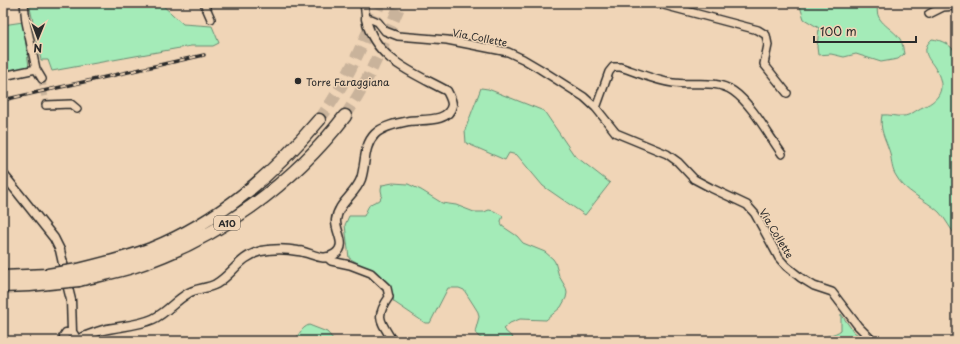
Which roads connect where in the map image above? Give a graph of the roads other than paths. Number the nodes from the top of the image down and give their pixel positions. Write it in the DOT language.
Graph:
graph roads {
  1 [pos="24,3"];
  2 [pos="204,3"];
  3 [pos="364,3"];
  4 [pos="656,3"];
  5 [pos="957,6"];
  6 [pos="929,14"];
  7 [pos="211,19"];
  8 [pos="366,19"];
  9 [pos="36,69"];
  10 [pos="3,76"];
  11 [pos="42,79"];
  12 [pos="787,93"];
  13 [pos="46,105"];
  14 [pos="596,108"];
  15 [pos="76,109"];
  16 [pos="344,116"];
  17 [pos="319,120"];
  18 [pos="782,154"];
  19 [pos="3,174"];
  20 [pos="327,257"];
  21 [pos="64,268"];
  22 [pos="78,275"];
  23 [pos="3,277"];
  24 [pos="3,286"];
  25 [pos="68,291"];
  26 [pos="71,337"];
  27 [pos="394,341"];
  28 [pos="873,341"];
  1 -- 9 [label="street"];
  2 -- 7 [label="street"];
  3 -- 8 [label="street"];
  4 -- 12 [label="street"];
  5 -- 6 [label="street"];
  8 -- 14 [label="street, Via Collette"];
  8 -- 20 [label="street"];
  9 -- 10 [label="street"];
  9 -- 11 [label="street"];
  13 -- 15 [label="street"];
  14 -- 18 [label="street"];
  14 -- 28 [label="street, Via Collette"];
  16 -- 22 [label="highway, A10"];
  17 -- 22 [label="highway, A10"];
  19 -- 21 [label="street"];
  20 -- 26 [label="street"];
  20 -- 27 [label="street"];
  22 -- 23 [label="highway, A10, bridge"];
  22 -- 24 [label="highway, A10, bridge"];
  25 -- 26 [label="street"];
}
